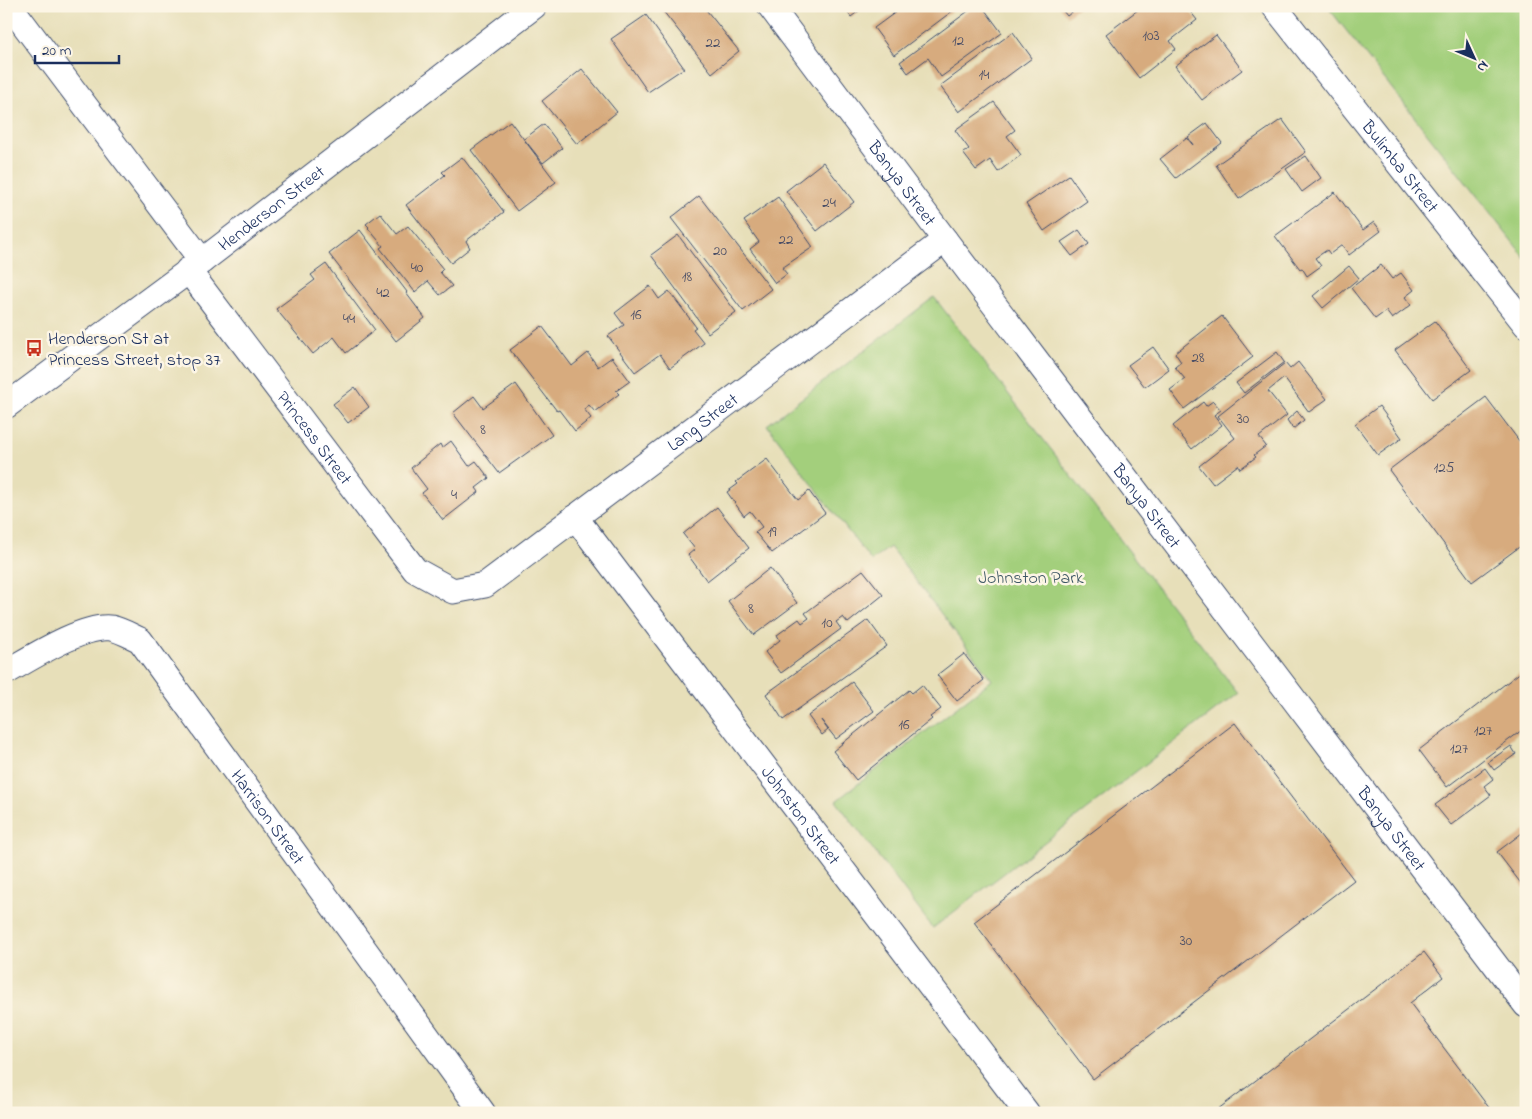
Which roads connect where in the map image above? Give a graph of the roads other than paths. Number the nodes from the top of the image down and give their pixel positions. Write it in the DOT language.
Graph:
graph roads {
  1 [pos="10,6"];
  2 [pos="534,6"];
  3 [pos="770,6"];
  4 [pos="1274,6"];
  5 [pos="945,240"];
  6 [pos="195,266"];
  7 [pos="1526,326"];
  8 [pos="6,406"];
  9 [pos="575,517"];
  10 [pos="453,591"];
  11 [pos="6,672"];
  12 [pos="1526,1005"];
  13 [pos="483,1113"];
  14 [pos="1026,1113"];
  1 -- 6 [label="street, Princess Street"];
  2 -- 6 [label="street, Henderson Street"];
  3 -- 5 [label="street, Banya Street"];
  4 -- 7 [label="street, Bulimba Street"];
  5 -- 9 [label="street, Lang Street"];
  5 -- 12 [label="street, Banya Street"];
  6 -- 8 [label="street, Henderson Street"];
  6 -- 10 [label="street, Princess Street"];
  9 -- 10 [label="street, Lang Street"];
  9 -- 14 [label="street, Johnston Street"];
  11 -- 13 [label="street, Harrison Street"];
}
